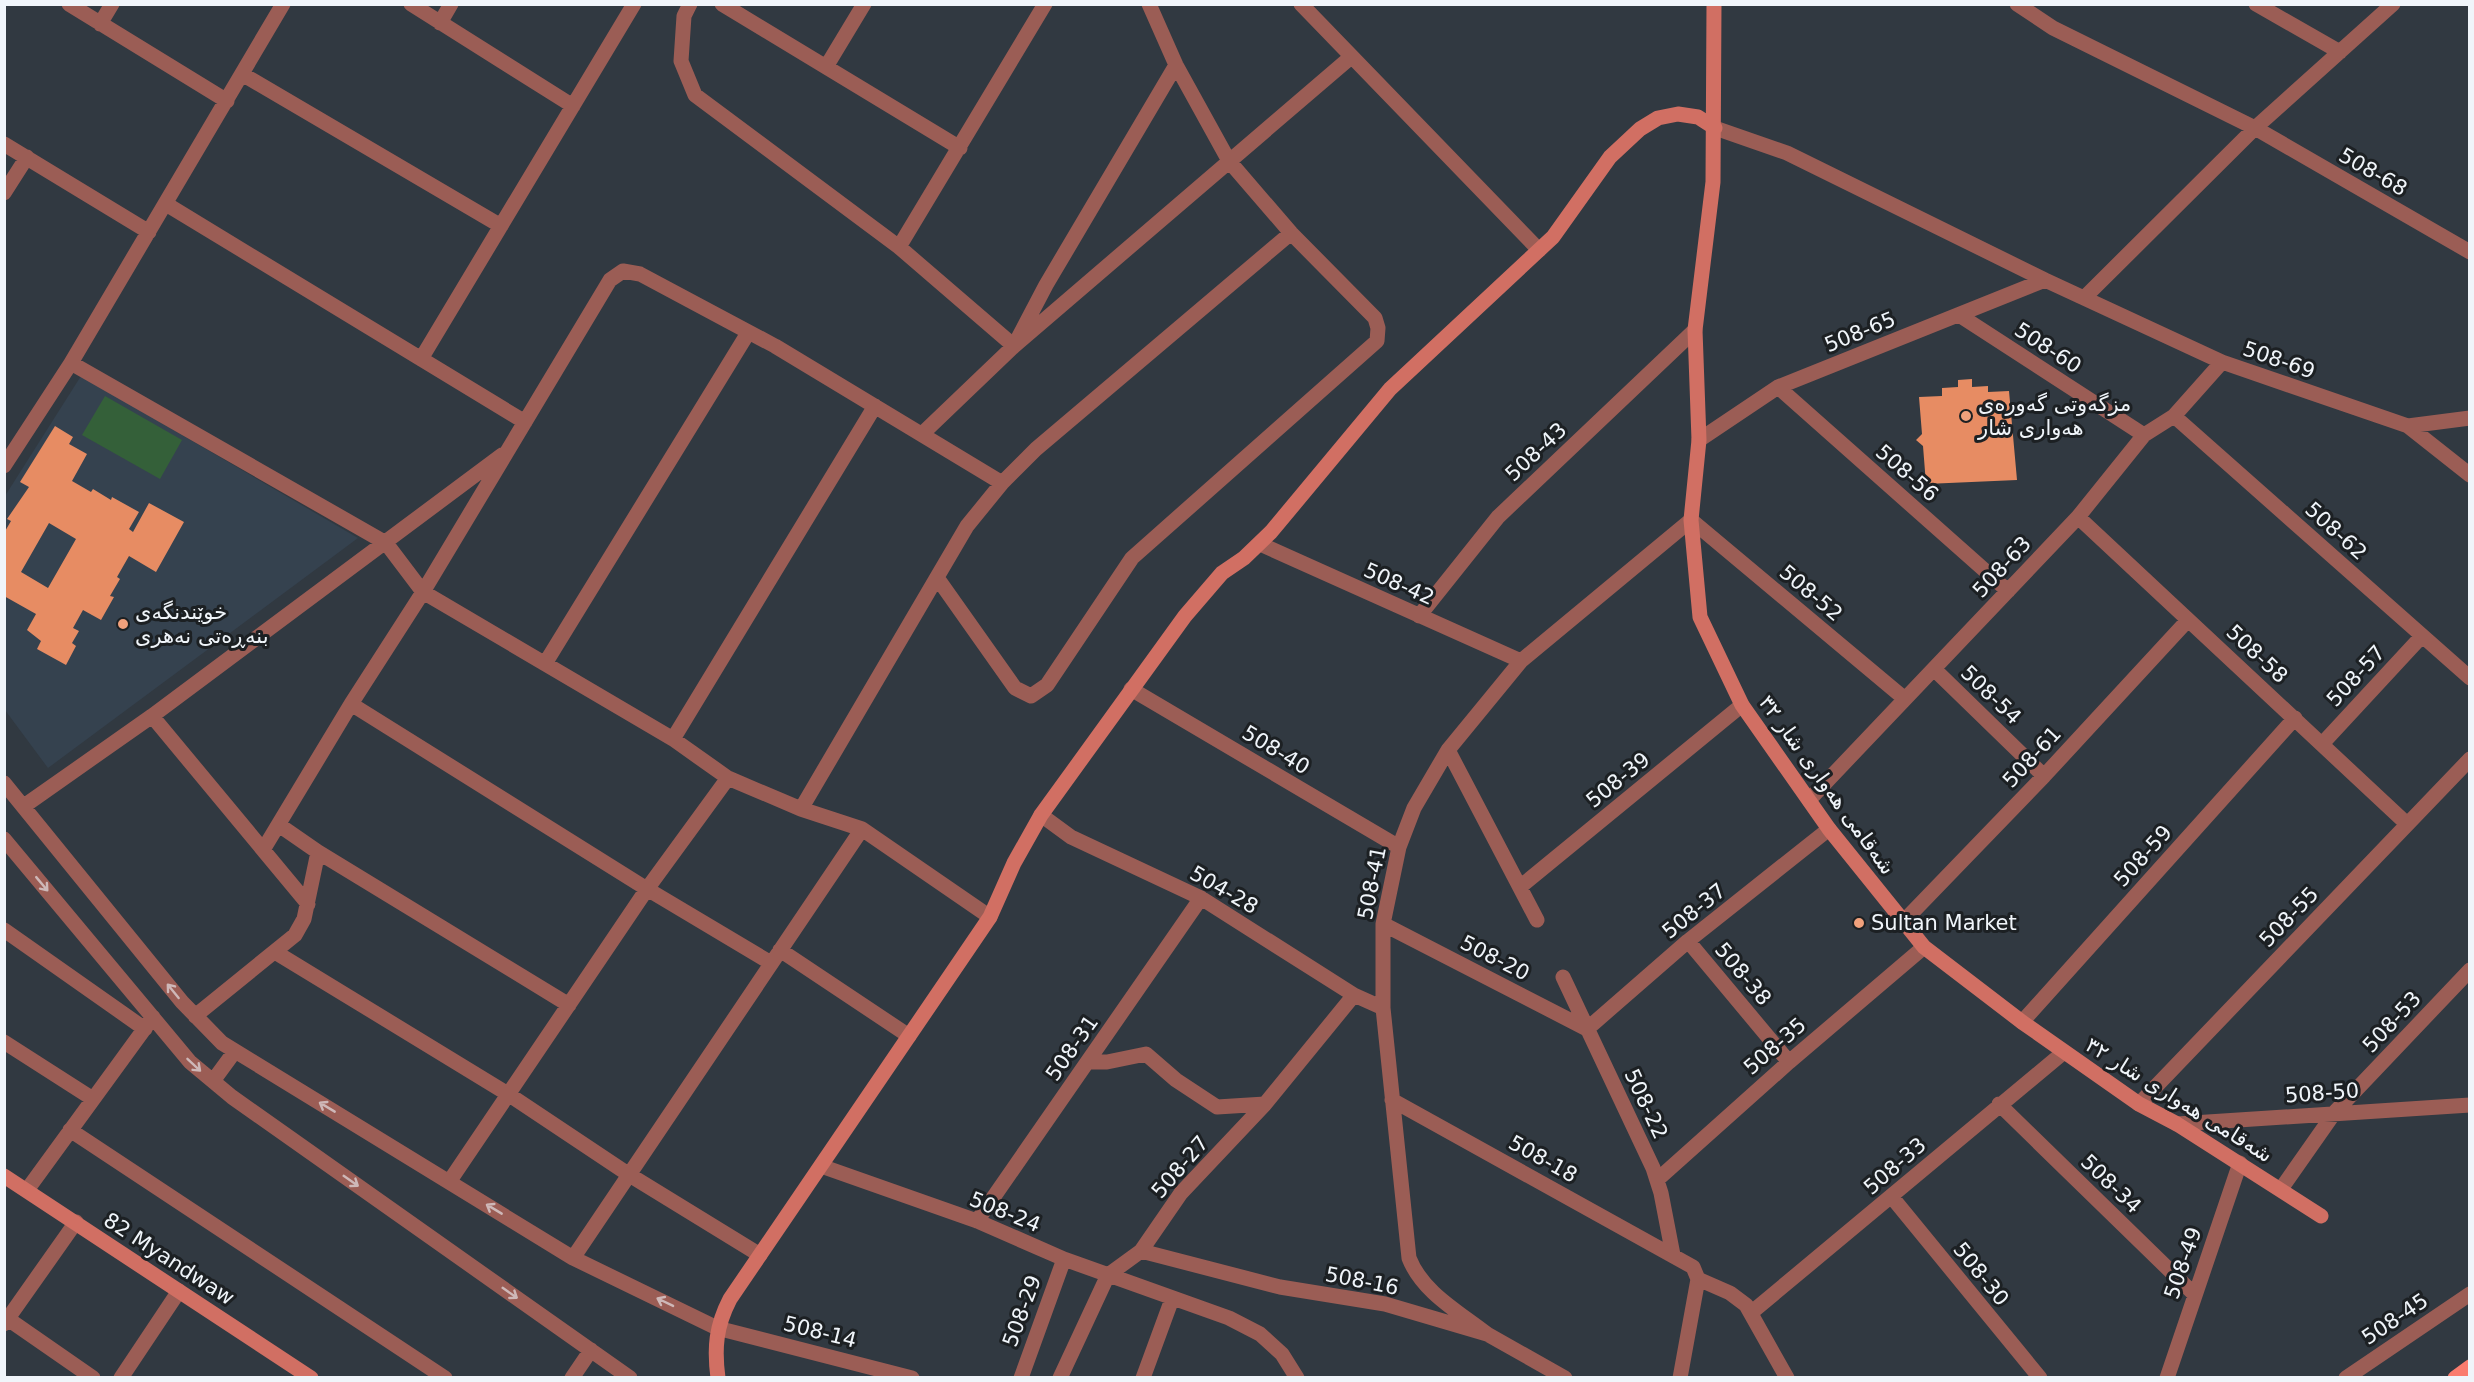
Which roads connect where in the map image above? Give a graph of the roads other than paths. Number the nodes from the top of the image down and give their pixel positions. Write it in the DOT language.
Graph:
graph roads {
  1 [pos="69,4"];
  2 [pos="112,4"];
  3 [pos="283,4"];
  4 [pos="411,4"];
  5 [pos="451,4"];
  6 [pos="634,4"];
  7 [pos="690,4"];
  8 [pos="722,4"];
  9 [pos="864,4"];
  10 [pos="1045,4"];
  11 [pos="1149,4"];
  12 [pos="1301,4"];
  13 [pos="1714,4"];
  14 [pos="2017,4"];
  15 [pos="2256,4"];
  16 [pos="2393,4"];
  17 [pos="440,22"];
  18 [pos="100,24"];
  19 [pos="2340,52"];
  20 [pos="1351,57"];
  21 [pos="1176,65"];
  22 [pos="826,67"];
  23 [pos="242,74"];
  24 [pos="227,101"];
  25 [pos="573,106"];
  26 [pos="1715,128"];
  27 [pos="2255,128"];
  28 [pos="4,144"];
  29 [pos="960,148"];
  30 [pos="27,158"];
  31 [pos="1229,161"];
  32 [pos="4,193"];
  33 [pos="166,204"];
  34 [pos="501,226"];
  35 [pos="149,232"];
  36 [pos="1291,233"];
  37 [pos="899,247"];
  38 [pos="1539,250"];
  39 [pos="2469,252"];
  40 [pos="2045,280"];
  41 [pos="2085,297"];
  42 [pos="1959,315"];
  43 [pos="1695,330"];
  44 [pos="748,333"];
  45 [pos="1014,346"];
  46 [pos="421,359"];
  47 [pos="2222,362"];
  48 [pos="71,363"];
  49 [pos="1778,387"];
  50 [pos="875,406"];
  51 [pos="2174,416"];
  52 [pos="2469,418"];
  53 [pos="525,422"];
  54 [pos="2408,426"];
  55 [pos="922,435"];
  56 [pos="2144,435"];
  57 [pos="1699,440"];
  58 [pos="508,450"];
  59 [pos="4,466"];
  60 [pos="2469,475"];
  61 [pos="1002,483"];
  62 [pos="2078,517"];
  63 [pos="1690,520"];
  64 [pos="386,543"];
  65 [pos="1260,544"];
  66 [pos="938,579"];
  67 [pos="2008,591"];
  68 [pos="423,592"];
  69 [pos="1419,616"];
  70 [pos="2188,620"];
  71 [pos="2422,636"];
  72 [pos="1521,661"];
  73 [pos="546,662"];
  74 [pos="1934,669"];
  75 [pos="2469,678"];
  76 [pos="1131,689"];
  77 [pos="1905,699"];
  78 [pos="351,704"];
  79 [pos="1742,705"];
  80 [pos="152,716"];
  81 [pos="2295,718"];
  82 [pos="673,739"];
  83 [pos="2322,744"];
  84 [pos="1448,750"];
  85 [pos="2469,759"];
  86 [pos="2044,776"];
  87 [pos="728,778"];
  88 [pos="4,783"];
  89 [pos="1809,800"];
  90 [pos="24,807"];
  91 [pos="801,809"];
  92 [pos="1041,815"];
  93 [pos="2407,824"];
  94 [pos="279,825"];
  95 [pos="862,829"];
  96 [pos="1829,829"];
  97 [pos="4,838"];
  98 [pos="1399,847"];
  99 [pos="263,849"];
  100 [pos="318,852"];
  101 [pos="1520,888"];
  102 [pos="646,889"];
  103 [pos="1201,898"];
  104 [pos="308,904"];
  105 [pos="990,917"];
  106 [pos="1537,920"];
  107 [pos="1903,922"];
  108 [pos="1383,924"];
  109 [pos="4,930"];
  110 [pos="1688,941"];
  111 [pos="1924,947"];
  112 [pos="275,952"];
  113 [pos="775,956"];
  114 [pos="2469,970"];
  115 [pos="1563,977"];
  116 [pos="1354,995"];
  117 [pos="569,1005"];
  118 [pos="1383,1008"];
  119 [pos="195,1016"];
  120 [pos="2022,1022"];
  121 [pos="149,1023"];
  122 [pos="1587,1029"];
  123 [pos="909,1036"];
  124 [pos="4,1042"];
  125 [pos="235,1051"];
  126 [pos="2064,1052"];
  127 [pos="1088,1062"];
  128 [pos="1789,1062"];
  129 [pos="213,1082"];
  130 [pos="508,1094"];
  131 [pos="93,1099"];
  132 [pos="1392,1100"];
  133 [pos="1265,1104"];
  134 [pos="1999,1104"];
  135 [pos="2139,1104"];
  136 [pos="2469,1105"];
  137 [pos="2335,1112"];
  138 [pos="2177,1124"];
  139 [pos="70,1130"];
  140 [pos="2240,1163"];
  141 [pos="820,1166"];
  142 [pos="628,1174"];
  143 [pos="4,1176"];
  144 [pos="1657,1180"];
  145 [pos="449,1182"];
  146 [pos="2281,1189"];
  147 [pos="27,1190"];
  148 [pos="1891,1196"];
  149 [pos="2321,1216"];
  150 [pos="977,1221"];
  151 [pos="76,1222"];
  152 [pos="1140,1251"];
  153 [pos="760,1255"];
  154 [pos="1673,1255"];
  155 [pos="573,1258"];
  156 [pos="1064,1259"];
  157 [pos="1108,1275"];
  158 [pos="1698,1278"];
  159 [pos="179,1291"];
  160 [pos="2194,1294"];
  161 [pos="2468,1295"];
  162 [pos="1172,1299"];
  163 [pos="1752,1312"];
  164 [pos="6,1321"];
  165 [pos="717,1328"];
  166 [pos="1487,1334"];
  167 [pos="591,1350"];
  168 [pos="2469,1367"];
  169 [pos="1538,1370"];
  170 [pos="294,1373"];
  171 [pos="2346,1376"];
  172 [pos="93,1377"];
  173 [pos="121,1377"];
  174 [pos="311,1377"];
  175 [pos="445,1377"];
  176 [pos="572,1377"];
  177 [pos="630,1377"];
  178 [pos="717,1377"];
  179 [pos="912,1377"];
  180 [pos="1021,1377"];
  181 [pos="1060,1377"];
  182 [pos="1144,1377"];
  183 [pos="1297,1377"];
  184 [pos="1565,1377"];
  185 [pos="1680,1377"];
  186 [pos="1787,1377"];
  187 [pos="2040,1377"];
  188 [pos="2167,1377"];
  189 [pos="2455,1377"];
  1 -- 18 [label="street"];
  2 -- 18 [label="street"];
  3 -- 23 [label="street"];
  4 -- 17 [label="street"];
  5 -- 17 [label="street"];
  6 -- 25 [label="street"];
  7 -- 37 [label="street"];
  8 -- 22 [label="street"];
  9 -- 22 [label="street"];
  10 -- 29 [label="street"];
  11 -- 21 [label="street"];
  12 -- 20 [label="street"];
  13 -- 26 [label="street, شەقامی هەواری شار ٣٢"];
  14 -- 27 [label="street, 508-68"];
  15 -- 19 [label="street"];
  16 -- 19 [label="street"];
  17 -- 25 [label="street"];
  18 -- 24 [label="street"];
  19 -- 27 [label="street"];
  20 -- 31 [label="street"];
  20 -- 38 [label="street"];
  21 -- 31 [label="street"];
  21 -- 45 [label="street"];
  22 -- 29 [label="street"];
  23 -- 24 [label="street"];
  23 -- 34 [label="street"];
  24 -- 33 [label="street"];
  25 -- 34 [label="street"];
  26 -- 38 [label="street"];
  26 -- 40 [label="street, 508-69"];
  26 -- 43 [label="street, شەقامی هەواری شار ٣٢"];
  27 -- 39 [label="street, 508-68"];
  27 -- 41 [label="street"];
  28 -- 30 [label="street"];
  29 -- 37 [label="street"];
  30 -- 32 [label="street"];
  30 -- 35 [label="street"];
  31 -- 36 [label="street"];
  31 -- 45 [label="street"];
  33 -- 35 [label="street"];
  33 -- 46 [label="street"];
  34 -- 46 [label="street"];
  35 -- 48 [label="street"];
  36 -- 61 [label="street"];
  36 -- 66 [label="street"];
  37 -- 45 [label="street"];
  38 -- 65 [label="street"];
  40 -- 41 [label="street, 508-69"];
  40 -- 42 [label="street, 508-65"];
  41 -- 47 [label="street, 508-69"];
  42 -- 49 [label="street, 508-65"];
  42 -- 56 [label="street, 508-60"];
  43 -- 57 [label="street, شەقامی هەواری شار ٣٢"];
  43 -- 69 [label="street, 508-43"];
  44 -- 50 [label="street"];
  44 -- 53 [label="street"];
  44 -- 73 [label="street"];
  45 -- 55 [label="street"];
  46 -- 53 [label="street"];
  47 -- 51 [label="street, 508-63"];
  47 -- 54 [label="street, 508-69"];
  48 -- 59 [label="street"];
  48 -- 64 [label="street"];
  49 -- 57 [label="street, 508-65"];
  49 -- 67 [label="street, 508-56"];
  50 -- 55 [label="street"];
  50 -- 82 [label="street"];
  51 -- 56 [label="street, 508-63"];
  51 -- 71 [label="street, 508-62"];
  52 -- 54 [label="street, 508-69"];
  53 -- 58 [label="street"];
  54 -- 60 [label="street"];
  55 -- 61 [label="street"];
  56 -- 62 [label="street, 508-63"];
  57 -- 63 [label="street, شەقامی هەواری شار ٣٢"];
  58 -- 64 [label="street"];
  58 -- 68 [label="street"];
  61 -- 66 [label="street"];
  62 -- 67 [label="street, 508-63"];
  62 -- 70 [label="street, 508-58"];
  63 -- 72 [label="street, 508-41"];
  63 -- 77 [label="street, 508-52"];
  63 -- 79 [label="street, شەقامی هەواری شار ٣٢"];
  64 -- 68 [label="street"];
  64 -- 80 [label="street"];
  65 -- 69 [label="street, 508-42"];
  65 -- 76 [label="street"];
  66 -- 91 [label="street"];
  67 -- 74 [label="street, 508-63"];
  68 -- 73 [label="street"];
  68 -- 78 [label="street"];
  69 -- 72 [label="street, 508-42"];
  70 -- 81 [label="street, 508-58"];
  70 -- 86 [label="street, 508-61"];
  71 -- 75 [label="street, 508-62"];
  71 -- 83 [label="street, 508-57"];
  72 -- 84 [label="street, 508-41"];
  73 -- 82 [label="street"];
  74 -- 77 [label="street, 508-63"];
  74 -- 86 [label="street, 508-54"];
  76 -- 92 [label="street"];
  76 -- 98 [label="street, 508-40"];
  77 -- 89 [label="street, 508-63"];
  78 -- 94 [label="street"];
  78 -- 102 [label="street"];
  79 -- 89 [label="street, شەقامی هەواری شار ٣٢"];
  79 -- 101 [label="street, 508-39"];
  80 -- 90 [label="street"];
  80 -- 99 [label="street"];
  81 -- 83 [label="street, 508-58"];
  81 -- 120 [label="street, 508-59"];
  82 -- 87 [label="street"];
  83 -- 93 [label="street, 508-58"];
  84 -- 98 [label="street, 508-41"];
  84 -- 101 [label="street"];
  85 -- 93 [label="street, 508-55"];
  86 -- 107 [label="street, 508-61"];
  87 -- 91 [label="street"];
  87 -- 102 [label="street"];
  88 -- 90 [label="street, 508-14"];
  89 -- 96 [label="street, شەقامی هەواری شار ٣٢"];
  119 -- 90 [label="street, 508-14, one-way"];
  91 -- 95 [label="street"];
  92 -- 103 [label="street, 504-28"];
  92 -- 105 [label="street"];
  93 -- 135 [label="street, 508-55"];
  94 -- 99 [label="street"];
  94 -- 100 [label="street"];
  95 -- 105 [label="street"];
  95 -- 113 [label="street"];
  96 -- 107 [label="street, شەقامی هەواری شار ٣٢"];
  96 -- 110 [label="street, 508-37"];
  97 -- 121 [label="street, one-way"];
  98 -- 108 [label="street, 508-41"];
  99 -- 104 [label="street"];
  100 -- 104 [label="street"];
  100 -- 117 [label="street"];
  101 -- 106 [label="street"];
  102 -- 113 [label="street"];
  102 -- 117 [label="street"];
  103 -- 116 [label="street, 504-28"];
  103 -- 127 [label="street, 508-31"];
  104 -- 112 [label="street"];
  105 -- 123 [label="street"];
  107 -- 111 [label="street, شەقامی هەواری شار ٣٢"];
  108 -- 118 [label="street, 508-41"];
  108 -- 122 [label="street, 508-20"];
  109 -- 121 [label="street"];
  110 -- 122 [label="street, 508-37"];
  110 -- 128 [label="street, 508-38"];
  111 -- 120 [label="street, شەقامی هەواری شار ٣٢"];
  111 -- 128 [label="street, 508-35"];
  112 -- 119 [label="street"];
  112 -- 130 [label="street"];
  113 -- 123 [label="street"];
  113 -- 142 [label="street"];
  114 -- 137 [label="street, 508-53"];
  115 -- 122 [label="street, 508-22"];
  116 -- 118 [label="street, 504-28"];
  116 -- 133 [label="street, 508-27"];
  117 -- 130 [label="street"];
  118 -- 132 [label="street, 508-41"];
  119 -- 125 [label="street, 508-14"];
  120 -- 126 [label="street, شەقامی هەواری شار ٣٢"];
  121 -- 129 [label="street, one-way"];
  121 -- 131 [label="street"];
  122 -- 144 [label="street, 508-22"];
  123 -- 141 [label="street"];
  124 -- 131 [label="street"];
  125 -- 129 [label="street"];
  145 -- 125 [label="street, 508-14, one-way"];
  126 -- 134 [label="street, 508-33"];
  126 -- 135 [label="street, شەقامی هەواری شار ٣٢"];
  127 -- 133 [label="street"];
  127 -- 150 [label="street, 508-31"];
  128 -- 144 [label="street, 508-35"];
  129 -- 167 [label="street, one-way"];
  130 -- 142 [label="street"];
  130 -- 145 [label="street"];
  131 -- 139 [label="street"];
  132 -- 154 [label="street, 508-18"];
  132 -- 166 [label="street, 508-41"];
  133 -- 152 [label="street, 508-27"];
  134 -- 148 [label="street, 508-33"];
  134 -- 160 [label="street, 508-34"];
  135 -- 138 [label="street, شەقامی هەواری شار ٣٢"];
  136 -- 137 [label="street, 508-50"];
  137 -- 138 [label="street, 508-50"];
  137 -- 146 [label="street, 508-53"];
  138 -- 140 [label="street, شەقامی هەواری شار ٣٢"];
  139 -- 147 [label="street"];
  139 -- 175 [label="street"];
  140 -- 146 [label="street, شەقامی هەواری شار ٣٢"];
  140 -- 160 [label="street, 508-49"];
  141 -- 150 [label="street, 508-24"];
  141 -- 153 [label="street"];
  142 -- 153 [label="street"];
  142 -- 155 [label="street"];
  143 -- 147 [label="street, 82 Myandwaw"];
  144 -- 154 [label="street, 508-22"];
  155 -- 145 [label="street, 508-14, one-way"];
  146 -- 149 [label="street, شەقامی هەواری شار ٣٢"];
  147 -- 151 [label="street, 82 Myandwaw"];
  148 -- 163 [label="street, 508-33"];
  148 -- 187 [label="street, 508-30"];
  150 -- 156 [label="street, 508-24"];
  151 -- 159 [label="street, 82 Myandwaw"];
  151 -- 164 [label="street"];
  152 -- 157 [label="street, 508-27"];
  152 -- 166 [label="street, 508-16"];
  153 -- 165 [label="street"];
  154 -- 158 [label="street, 508-18"];
  165 -- 155 [label="street, 508-14, one-way"];
  156 -- 157 [label="street, 508-24"];
  156 -- 180 [label="street, 508-29"];
  157 -- 162 [label="street, 508-24"];
  157 -- 181 [label="street, 508-27"];
  158 -- 163 [label="street, 508-18"];
  158 -- 185 [label="street"];
  159 -- 170 [label="street, 82 Myandwaw"];
  159 -- 173 [label="street"];
  160 -- 188 [label="street, 508-49"];
  161 -- 171 [label="street, 508-45"];
  162 -- 182 [label="street"];
  162 -- 183 [label="street, 508-24"];
  163 -- 186 [label="street"];
  164 -- 172 [label="street"];
  165 -- 178 [label="street"];
  165 -- 179 [label="street, 508-14"];
  166 -- 169 [label="street, 508-16"];
  167 -- 176 [label="street"];
  167 -- 177 [label="street"];
  168 -- 189 [label="main road"];
  169 -- 184 [label="street, 508-16"];
  170 -- 174 [label="street, 82 Myandwaw"];
}
